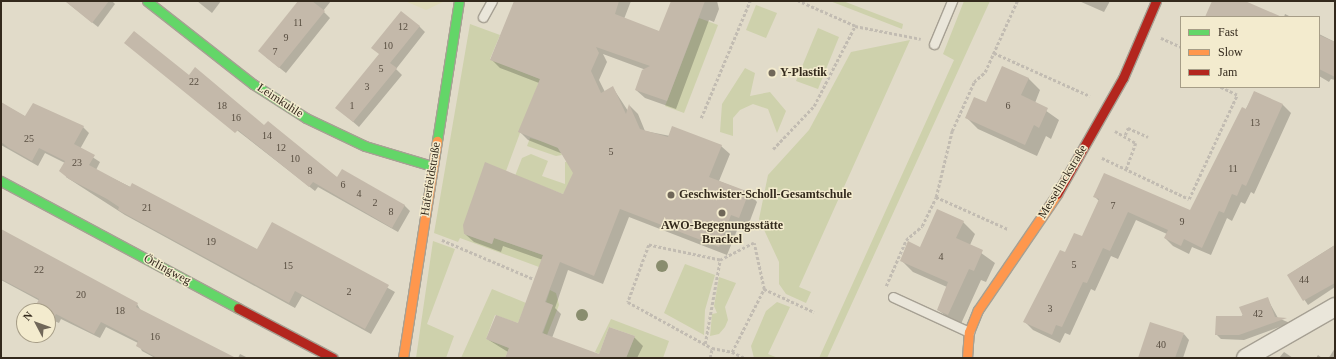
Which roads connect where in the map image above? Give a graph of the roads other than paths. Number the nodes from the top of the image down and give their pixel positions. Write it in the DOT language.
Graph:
graph roads {
  1 [pos="147,1"];
  2 [pos="459,1"];
  3 [pos="492,1"];
  4 [pos="952,1"];
  5 [pos="1156,1"];
  6 [pos="483,17"];
  7 [pos="934,44"];
  8 [pos="432,166"];
  9 [pos="1,181"];
  10 [pos="894,297"];
  11 [pos="1335,308"];
  12 [pos="969,332"];
  13 [pos="333,358"];
  14 [pos="403,358"];
  15 [pos="967,358"];
  16 [pos="1246,358"];
  1 -- 8 [label="street, Leimkuhle"];
  2 -- 8 [label="street, Haferfeldstraße"];
  3 -- 6 [label="lane"];
  4 -- 7 [label="lane"];
  5 -- 12 [label="street, Messelinckstraße"];
  8 -- 14 [label="street, Haferfeldstraße"];
  9 -- 13 [label="street, Örlingweg"];
  10 -- 12 [label="lane"];
  11 -- 16 [label="street"];
  12 -- 15 [label="street, Messelinckstraße"];
}
